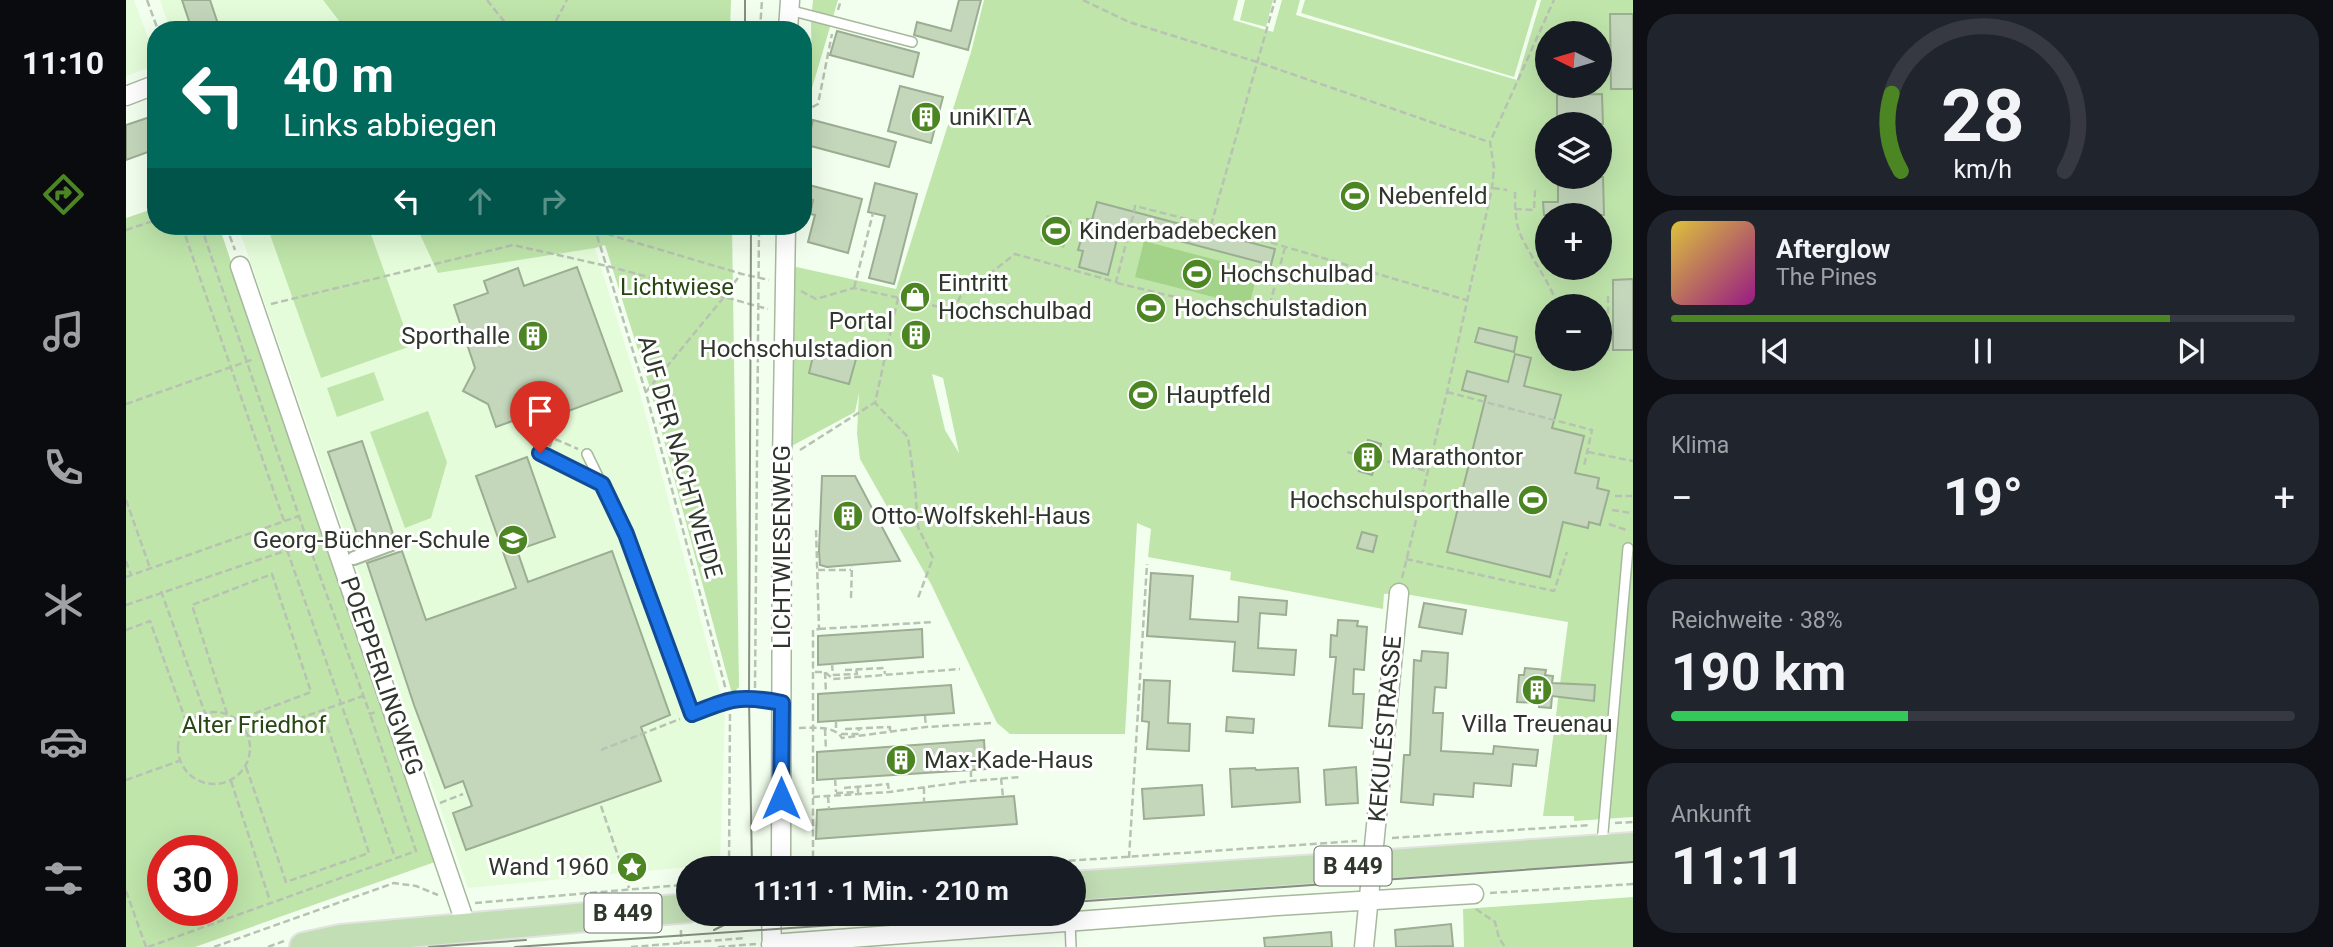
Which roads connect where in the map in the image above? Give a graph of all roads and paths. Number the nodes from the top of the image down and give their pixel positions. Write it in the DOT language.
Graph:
graph roads {
  1 [pos="147,0"];
  2 [pos="487,0"];
  3 [pos="567,0"];
  4 [pos="762,0"];
  5 [pos="841,0"];
  6 [pos="1083,0"];
  7 [pos="1275,0"];
  8 [pos="1553,0"];
  9 [pos="790,5"];
  10 [pos="155,21"];
  11 [pos="504,21"];
  12 [pos="556,21"];
  13 [pos="761,21"];
  14 [pos="835,21"];
  15 [pos="912,42"];
  16 [pos="1257,62"];
  17 [pos="147,88"];
  18 [pos="126,96"];
  19 [pos="812,107"];
  20 [pos="1490,142"];
  21 [pos="1492,188"];
  22 [pos="1507,190"];
  23 [pos="1532,191"];
  24 [pos="1515,192"];
  25 [pos="1515,209"];
  26 [pos="873,213"];
  27 [pos="147,223"];
  28 [pos="1211,225"];
  29 [pos="126,230"];
  30 [pos="185,235"];
  31 [pos="204,235"];
  32 [pos="229,235"];
  33 [pos="597,235"];
  34 [pos="609,235"];
  35 [pos="759,235"];
  36 [pos="786,235"];
  37 [pos="1285,247"];
  38 [pos="240,266"];
  39 [pos="607,266"];
  40 [pos="741,274"];
  41 [pos="759,279"];
  42 [pos="1116,282"];
  43 [pos="786,283"];
  44 [pos="854,288"];
  45 [pos="1554,294"];
  46 [pos="724,297"];
  47 [pos="898,298"];
  48 [pos="1467,300"];
  49 [pos="760,307"];
  50 [pos="255,308"];
  51 [pos="785,312"];
  52 [pos="270,353"];
  53 [pos="247,362"];
  54 [pos="230,368"];
  55 [pos="1447,392"];
  56 [pos="646,393"];
  57 [pos="875,403"];
  58 [pos="126,404"];
  59 [pos="555,439"];
  60 [pos="569,446"];
  61 [pos="1347,452"];
  62 [pos="1588,452"];
  63 [pos="540,453"];
  64 [pos="587,454"];
  65 [pos="1359,455"];
  66 [pos="1377,459"];
  67 [pos="1633,461"];
  68 [pos="782,462"];
  69 [pos="1584,466"];
  70 [pos="1427,471"];
  71 [pos="602,484"];
  72 [pos="1617,496"];
  73 [pos="1630,496"];
  74 [pos="126,500"];
  75 [pos="1614,510"];
  76 [pos="1628,513"];
  77 [pos="299,516"];
  78 [pos="284,521"];
  79 [pos="1611,524"];
  80 [pos="816,530"];
  81 [pos="1629,531"];
  82 [pos="397,542"];
  83 [pos="308,543"];
  84 [pos="1628,548"];
  85 [pos="287,550"];
  86 [pos="1567,551"];
  87 [pos="1406,559"];
  88 [pos="348,560"];
  89 [pos="126,561"];
  90 [pos="1147,564"];
  91 [pos="150,568"];
  92 [pos="818,570"];
  93 [pos="131,575"];
  94 [pos="126,577"];
  95 [pos="162,591"];
  96 [pos="1399,593"];
  97 [pos="851,598"];
  98 [pos="918,598"];
  99 [pos="126,605"];
  100 [pos="933,622"];
  101 [pos="901,625"];
  102 [pos="831,628"];
  103 [pos="126,629"];
  104 [pos="819,629"];
  105 [pos="901,630"];
  106 [pos="831,635"];
  107 [pos="832,664"];
  108 [pos="960,668"];
  109 [pos="856,669"];
  110 [pos="845,670"];
  111 [pos="814,672"];
  112 [pos="825,672"];
  113 [pos="885,674"];
  114 [pos="833,677"];
  115 [pos="826,693"];
  116 [pos="363,696"];
  117 [pos="755,698"];
  118 [pos="728,700"];
  119 [pos="342,703"];
  120 [pos="782,703"];
  121 [pos="392,706"];
  122 [pos="322,710"];
  123 [pos="205,713"];
  124 [pos="227,714"];
  125 [pos="370,714"];
  126 [pos="925,716"];
  127 [pos="678,719"];
  128 [pos="237,720"];
  129 [pos="836,721"];
  130 [pos="991,723"];
  131 [pos="187,724"];
  132 [pos="926,727"];
  133 [pos="813,728"];
  134 [pos="825,729"];
  135 [pos="859,729"];
  136 [pos="845,730"];
  137 [pos="836,731"];
  138 [pos="890,733"];
  139 [pos="841,734"];
  140 [pos="249,736"];
  141 [pos="601,750"];
  142 [pos="826,751"];
  143 [pos="180,761"];
  144 [pos="246,767"];
  145 [pos="971,770"];
  146 [pos="1021,777"];
  147 [pos="1001,778"];
  148 [pos="835,779"];
  149 [pos="126,780"];
  150 [pos="231,781"];
  151 [pos="971,781"];
  152 [pos="858,787"];
  153 [pos="924,787"];
  154 [pos="844,788"];
  155 [pos="889,792"];
  156 [pos="463,794"];
  157 [pos="837,794"];
  158 [pos="828,796"];
  159 [pos="813,797"];
  160 [pos="1003,797"];
  161 [pos="924,802"];
  162 [pos="601,806"];
  163 [pos="427,808"];
  164 [pos="829,808"];
  165 [pos="1633,822"];
  166 [pos="1602,836"];
  167 [pos="1633,847"];
  168 [pos="1374,852"];
  169 [pos="729,856"];
  170 [pos="781,856"];
  171 [pos="813,856"];
  172 [pos="396,858"];
  173 [pos="1129,858"];
  174 [pos="1086,861"];
  175 [pos="1633,884"];
  176 [pos="1086,885"];
  177 [pos="676,886"];
  178 [pos="629,888"];
  179 [pos="126,891"];
  180 [pos="1474,894"];
  181 [pos="1369,900"];
  182 [pos="271,903"];
  183 [pos="676,908"];
  184 [pos="1480,912"];
  185 [pos="464,916"];
  186 [pos="1086,920"];
  187 [pos="771,926"];
  188 [pos="1008,926"];
  189 [pos="1070,926"];
  190 [pos="746,938"];
  191 [pos="704,941"];
  192 [pos="771,945"];
  193 [pos="147,947"];
  194 [pos="214,947"];
  195 [pos="304,947"];
  196 [pos="631,947"];
  197 [pos="708,947"];
  198 [pos="718,947"];
  199 [pos="1071,947"];
  200 [pos="1364,947"];
  201 [pos="1505,947"];
  1 -- 10 [label="path"];
  2 -- 11 [label="path"];
  3 -- 12 [label="path"];
  4 -- 13 [label="path"];
  5 -- 14 [label="path"];
  6 -- 16 [label="path"];
  7 -- 16 [label="path"];
  8 -- 20 [label="path"];
  9 -- 14 [label="lane"];
  14 -- 15 [label="lane"];
  14 -- 19 [label="path"];
  16 -- 20 [label="path"];
  16 -- 28 [label="path"];
  17 -- 18 [label="street"];
  20 -- 21 [label="path"];
  21 -- 22 [label="path"];
  21 -- 48 [label="path"];
  23 -- 25 [label="path"];
  24 -- 25 [label="path"];
  25 -- 45 [label="path"];
  26 -- 44 [label="path"];
  27 -- 29 [label="path"];
  28 -- 37 [label="path"];
  28 -- 42 [label="path"];
  30 -- 54 [label="path"];
  31 -- 53 [label="path"];
  32 -- 38 [label="path"];
  33 -- 39 [label="path, AUF DER NACHTWEIDE"];
  34 -- 40 [label="path"];
  35 -- 41 [label="path"];
  36 -- 43 [label="street, LICHTWIESENWEG"];
  37 -- 42 [label="path"];
  37 -- 48 [label="path"];
  38 -- 50 [label="street, POEPPERLINGWEG"];
  39 -- 46 [label="path"];
  39 -- 50 [label="path"];
  39 -- 56 [label="path, AUF DER NACHTWEIDE"];
  40 -- 41 [label="path"];
  40 -- 46 [label="path"];
  41 -- 43 [label="path"];
  41 -- 49 [label="path"];
  42 -- 47 [label="path"];
  43 -- 44 [label="path"];
  43 -- 51 [label="street, LICHTWIESENWEG"];
  44 -- 47 [label="path"];
  46 -- 49 [label="path"];
  46 -- 56 [label="path"];
  47 -- 57 [label="path"];
  48 -- 55 [label="path"];
  49 -- 51 [label="path"];
  49 -- 117 [label="path"];
  50 -- 52 [label="street, POEPPERLINGWEG"];
  51 -- 68 [label="street, LICHTWIESENWEG"];
  52 -- 53 [label="path"];
  52 -- 88 [label="street, POEPPERLINGWEG"];
  53 -- 54 [label="path"];
  53 -- 77 [label="path"];
  54 -- 58 [label="path"];
  54 -- 78 [label="path"];
  55 -- 62 [label="path"];
  55 -- 70 [label="path"];
  56 -- 118 [label="path, AUF DER NACHTWEIDE"];
  57 -- 68 [label="path"];
  57 -- 98 [label="path"];
  59 -- 60 [label="path"];
  61 -- 65 [label="path"];
  62 -- 67 [label="path"];
  62 -- 69 [label="path"];
  63 -- 71 [label="lane"];
  64 -- 71 [label="lane"];
  66 -- 70 [label="path"];
  68 -- 120 [label="street, LICHTWIESENWEG"];
  70 -- 87 [label="path"];
  71 -- 118 [label="lane"];
  72 -- 73 [label="path"];
  74 -- 91 [label="path"];
  75 -- 76 [label="path"];
  77 -- 78 [label="path"];
  77 -- 83 [label="path"];
  78 -- 91 [label="path"];
  79 -- 81 [label="path"];
  80 -- 92 [label="path"];
  82 -- 88 [label="street"];
  83 -- 85 [label="path"];
  83 -- 116 [label="path"];
  84 -- 166 [label="lane"];
  85 -- 95 [label="path"];
  85 -- 119 [label="path"];
  86 -- 87 [label="path"];
  87 -- 96 [label="path"];
  88 -- 121 [label="street, POEPPERLINGWEG"];
  89 -- 93 [label="path"];
  90 -- 173 [label="path"];
  91 -- 93 [label="path"];
  92 -- 97 [label="path"];
  92 -- 104 [label="path"];
  93 -- 94 [label="path"];
  95 -- 99 [label="path"];
  95 -- 123 [label="path"];
  96 -- 168 [label="street, KEKULÉSTRASSE"];
  100 -- 101 [label="path"];
  101 -- 102 [label="path"];
  101 -- 105 [label="path"];
  102 -- 104 [label="path"];
  102 -- 106 [label="path"];
  103 -- 131 [label="path"];
  104 -- 111 [label="path"];
  107 -- 114 [label="path"];
  108 -- 113 [label="path"];
  109 -- 110 [label="path"];
  109 -- 113 [label="path"];
  109 -- 114 [label="path"];
  111 -- 112 [label="path"];
  111 -- 133 [label="path"];
  112 -- 114 [label="path"];
  112 -- 115 [label="path"];
  113 -- 114 [label="path"];
  116 -- 119 [label="path"];
  116 -- 125 [label="path"];
  117 -- 118 [label="lane"];
  117 -- 120 [label="lane"];
  118 -- 169 [label="path, AUF DER NACHTWEIDE"];
  119 -- 122 [label="path"];
  119 -- 172 [label="path"];
  120 -- 170 [label="street, LICHTWIESENWEG"];
  121 -- 125 [label="path"];
  121 -- 163 [label="street, POEPPERLINGWEG"];
  122 -- 140 [label="path"];
  122 -- 144 [label="path"];
  123 -- 124 [label="path"];
  123 -- 131 [label="path"];
  124 -- 128 [label="path"];
  124 -- 128 [label="path"];
  125 -- 172 [label="path"];
  126 -- 132 [label="path"];
  127 -- 141 [label="path"];
  128 -- 140 [label="path"];
  129 -- 137 [label="path"];
  130 -- 132 [label="path"];
  131 -- 143 [label="path"];
  132 -- 138 [label="path"];
  133 -- 134 [label="path"];
  133 -- 159 [label="path"];
  134 -- 137 [label="path"];
  134 -- 142 [label="path"];
  135 -- 136 [label="path"];
  135 -- 138 [label="path"];
  135 -- 139 [label="path"];
  137 -- 139 [label="path"];
  138 -- 139 [label="path"];
  140 -- 144 [label="path"];
  143 -- 149 [label="path"];
  143 -- 150 [label="path"];
  144 -- 150 [label="path"];
  145 -- 151 [label="path"];
  146 -- 147 [label="path"];
  147 -- 151 [label="path"];
  147 -- 160 [label="path"];
  148 -- 157 [label="path"];
  150 -- 182 [label="path"];
  151 -- 153 [label="path"];
  152 -- 154 [label="path"];
  152 -- 155 [label="path"];
  152 -- 157 [label="path"];
  153 -- 155 [label="path"];
  153 -- 161 [label="path"];
  155 -- 157 [label="path"];
  156 -- 163 [label="path"];
  157 -- 158 [label="path"];
  158 -- 159 [label="path"];
  158 -- 164 [label="path"];
  159 -- 171 [label="path"];
  162 -- 178 [label="path"];
  163 -- 185 [label="street, POEPPERLINGWEG"];
  165 -- 166 [label="path"];
  166 -- 167 [label="main road, B 449"];
  166 -- 168 [label="main road, B 449"];
  166 -- 168 [label="path"];
  168 -- 173 [label="path"];
  168 -- 176 [label="main road, B 449"];
  168 -- 181 [label="street, KEKULÉSTRASSE"];
  172 -- 182 [label="path"];
  173 -- 174 [label="path"];
  175 -- 180 [label="path"];
  177 -- 178 [label="path"];
  178 -- 185 [label="path"];
  179 -- 193 [label="path"];
  180 -- 181 [label="street"];
  181 -- 186 [label="street"];
  181 -- 200 [label="street, KEKULÉSTRASSE"];
  182 -- 193 [label="path"];
  183 -- 185 [label="main road, B 449"];
  184 -- 201 [label="path"];
  185 -- 194 [label="path"];
  185 -- 195 [label="main road, B 449"];
  187 -- 192 [label="street"];
  188 -- 192 [label="street"];
  189 -- 199 [label="lane"];
  190 -- 191 [label="path"];
  191 -- 196 [label="path"];
  191 -- 197 [label="path"];
  192 -- 198 [label="path"];
}
